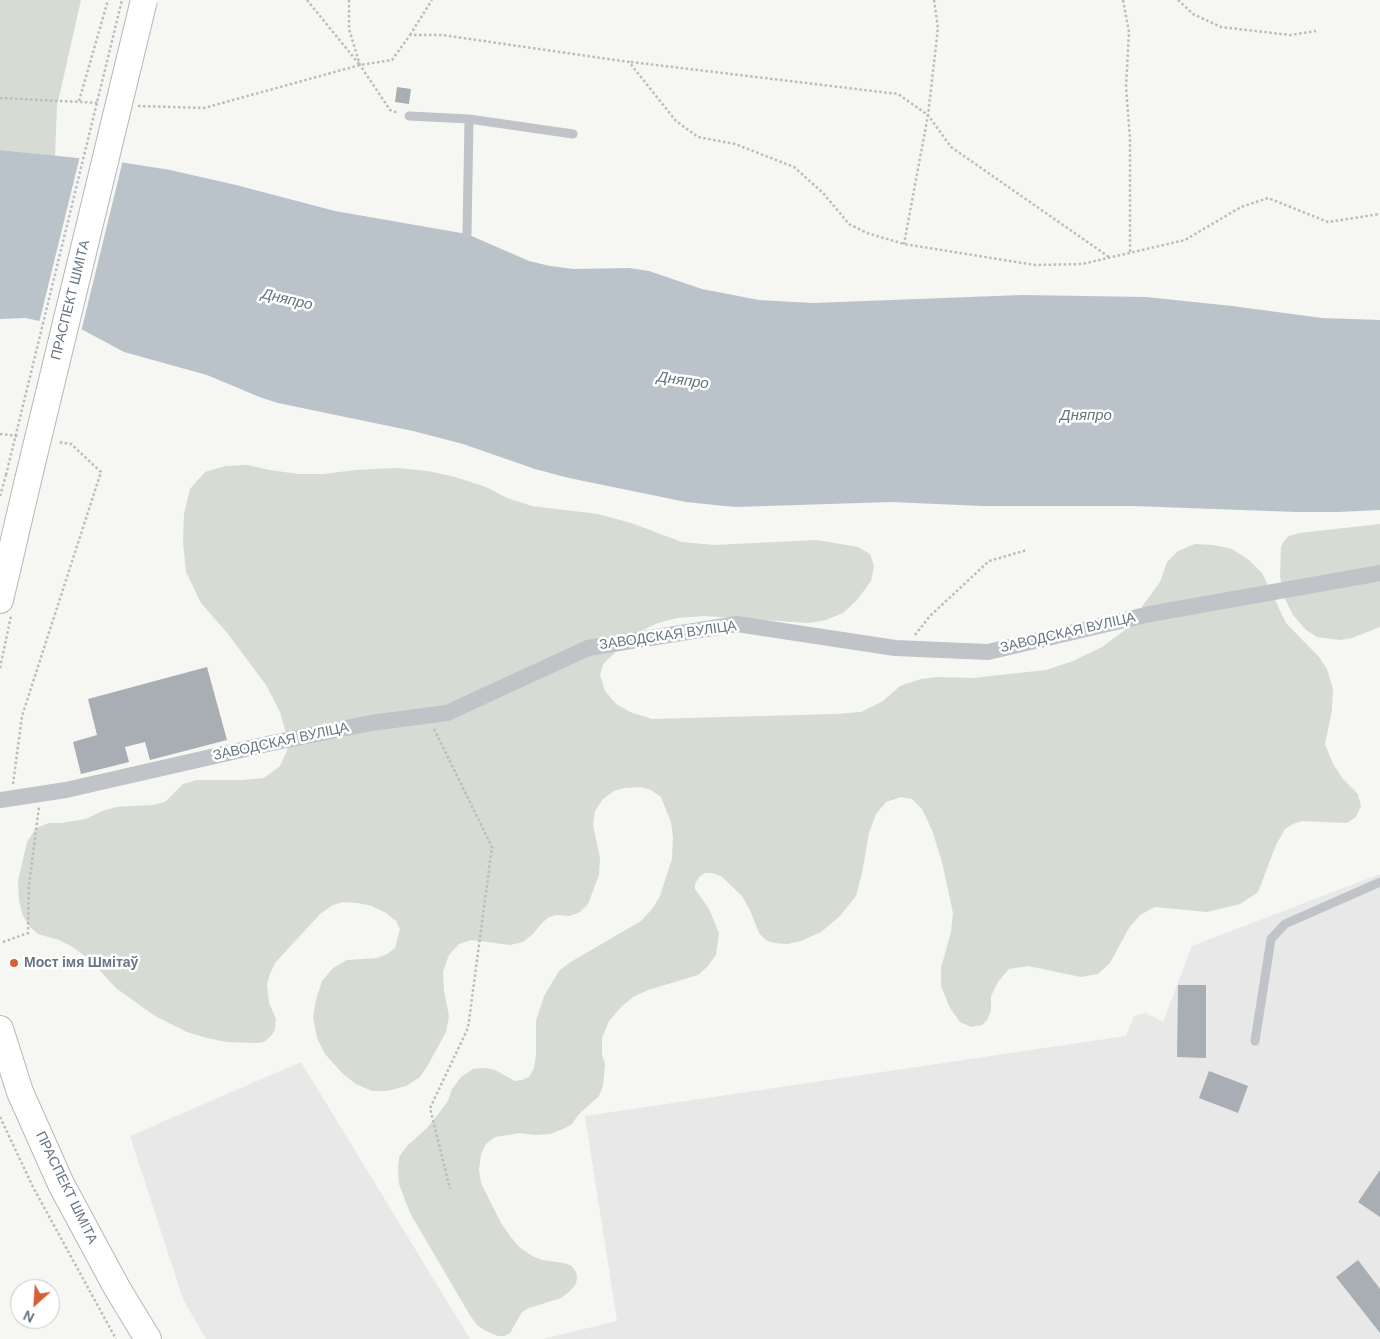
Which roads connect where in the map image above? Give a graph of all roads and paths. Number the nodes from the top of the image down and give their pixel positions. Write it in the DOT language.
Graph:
graph roads {
  1 [pos="108,0"];
  2 [pos="122,0"];
  3 [pos="127,0"];
  4 [pos="144,0"];
  5 [pos="307,0"];
  6 [pos="349,0"];
  7 [pos="432,0"];
  8 [pos="934,0"];
  9 [pos="1123,0"];
  10 [pos="1178,0"];
  11 [pos="1316,31"];
  12 [pos="410,35"];
  13 [pos="629,62"];
  14 [pos="360,65"];
  15 [pos="0,98"];
  16 [pos="79,101"];
  17 [pos="108,103"];
  18 [pos="137,106"];
  19 [pos="928,115"];
  20 [pos="409,116"];
  21 [pos="470,119"];
  22 [pos="573,134"];
  23 [pos="1380,214"];
  24 [pos="467,234"];
  25 [pos="904,244"];
  26 [pos="1130,252"];
  27 [pos="1109,257"];
  28 [pos="0,434"];
  29 [pos="27,437"];
  30 [pos="54,441"];
  31 [pos="12,482"];
  32 [pos="0,530"];
  33 [pos="1026,550"];
  34 [pos="1380,573"];
  35 [pos="0,600"];
  36 [pos="913,648"];
  37 [pos="427,716"];
  38 [pos="40,794"];
  39 [pos="6,799"];
  40 [pos="1380,882"];
  41 [pos="3,942"];
  42 [pos="0,1029"];
  43 [pos="1255,1040"];
  44 [pos="0,1079"];
  45 [pos="0,1117"];
  46 [pos="450,1190"];
  47 [pos="116,1339"];
  48 [pos="133,1339"];
  49 [pos="148,1339"];
  1 -- 16 [label="path"];
  2 -- 31 [label="path, bridge"];
  3 -- 31 [label="main road, ПРАСПЕКТ ШМІТА"];
  4 -- 31 [label="main road, ПРАСПЕКТ ШМІТА, bridge"];
  5 -- 14 [label="path"];
  6 -- 14 [label="path"];
  7 -- 12 [label="path"];
  8 -- 19 [label="path"];
  9 -- 26 [label="path"];
  10 -- 11 [label="path"];
  12 -- 13 [label="path"];
  12 -- 14 [label="path"];
  13 -- 19 [label="path"];
  13 -- 25 [label="path"];
  14 -- 18 [label="path"];
  14 -- 20 [label="path"];
  15 -- 16 [label="path"];
  16 -- 17 [label="path"];
  19 -- 25 [label="path"];
  19 -- 27 [label="path"];
  20 -- 21 [label="lane"];
  21 -- 22 [label="lane"];
  21 -- 24 [label="lane"];
  23 -- 26 [label="path"];
  25 -- 27 [label="path"];
  26 -- 27 [label="path"];
  28 -- 29 [label="path"];
  30 -- 39 [label="path"];
  31 -- 32 [label="main road, ПРАСПЕКТ ШМІТА"];
  31 -- 35 [label="main road, ПРАСПЕКТ ШМІТА"];
  33 -- 36 [label="path"];
  34 -- 36 [label="street, ЗАВОДСКАЯ ВУЛІЦА"];
  36 -- 37 [label="street, ЗАВОДСКАЯ ВУЛІЦА"];
  37 -- 38 [label="street, ЗАВОДСКАЯ ВУЛІЦА"];
  37 -- 46 [label="path"];
  38 -- 39 [label="street, ЗАВОДСКАЯ ВУЛІЦА"];
  38 -- 41 [label="path"];
  40 -- 43 [label="lane"];
  42 -- 49 [label="main road, ПРАСПЕКТ ШМІТА"];
  44 -- 48 [label="main road, ПРАСПЕКТ ШМІТА"];
  45 -- 47 [label="path"];
}
